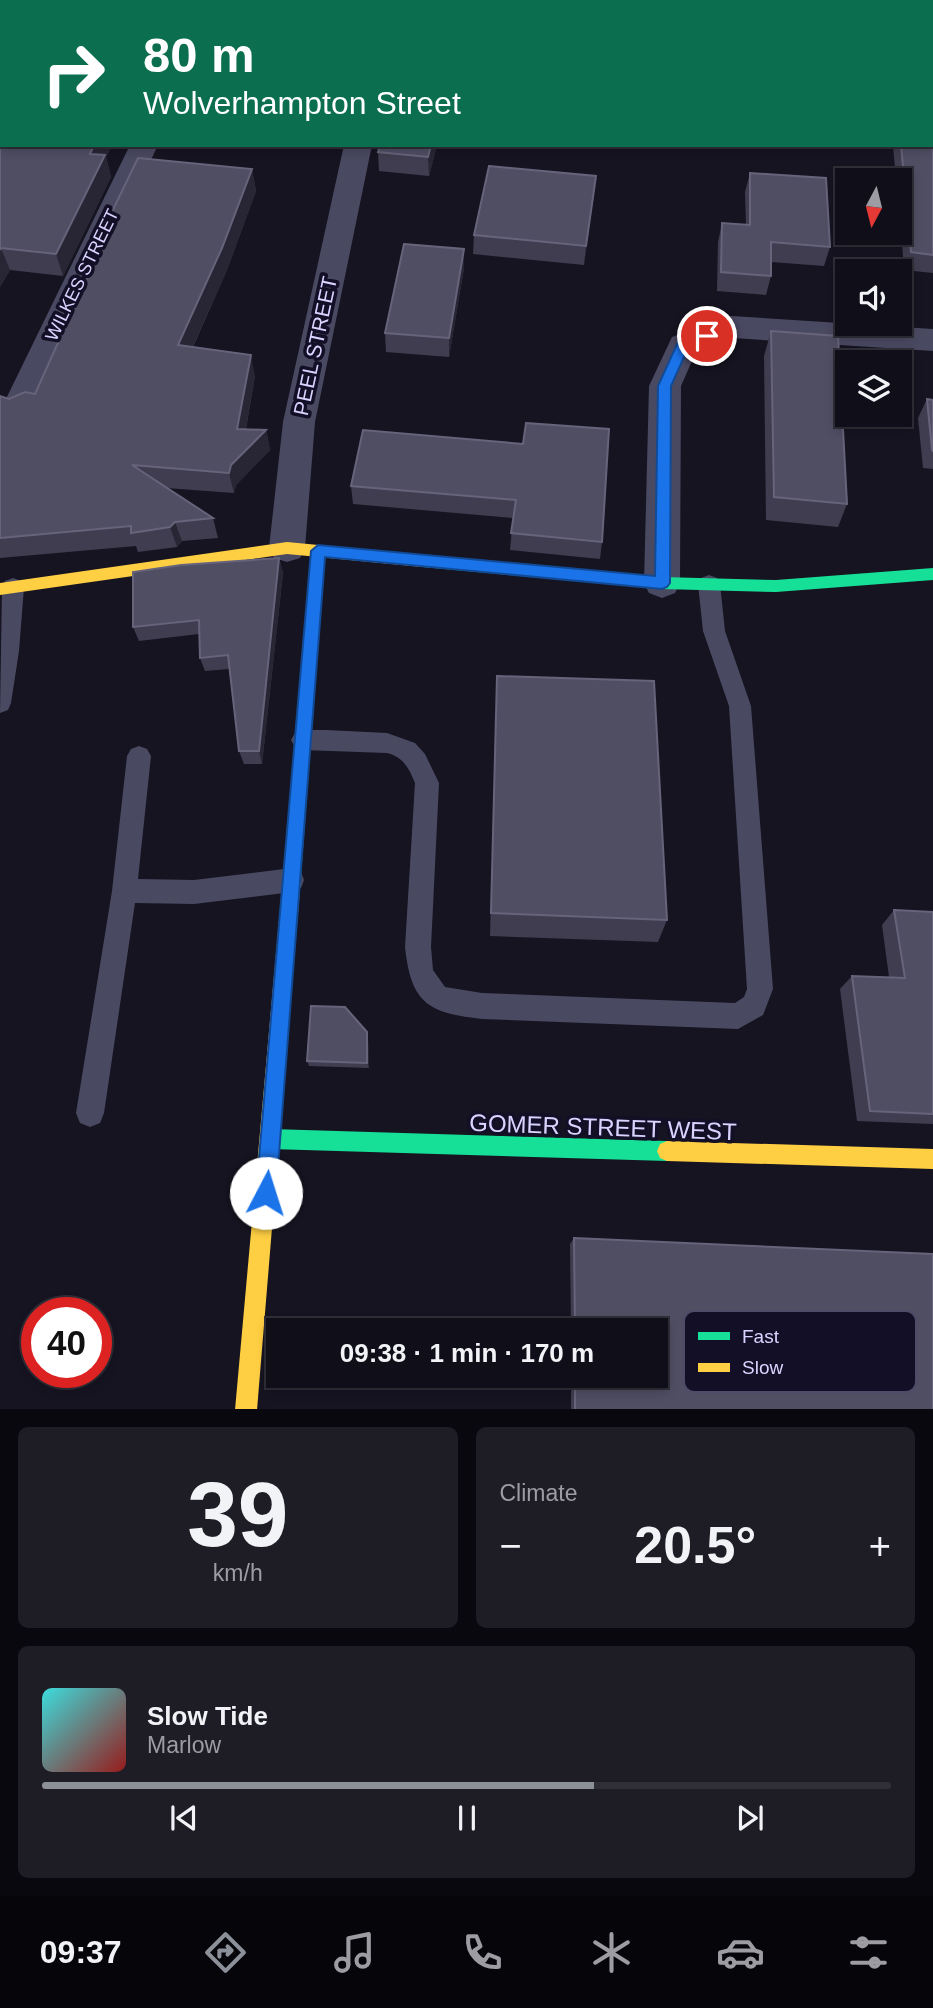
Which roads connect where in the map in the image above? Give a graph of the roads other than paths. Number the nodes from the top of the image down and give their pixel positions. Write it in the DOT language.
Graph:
graph roads {
  1 [pos="143,147"];
  2 [pos="358,147"];
  3 [pos="933,340"];
  4 [pos="19,405"];
  5 [pos="286,548"];
  6 [pos="318,551"];
  7 [pos="933,574"];
  8 [pos="662,583"];
  9 [pos="709,584"];
  10 [pos="6,588"];
  11 [pos="0,703"];
  12 [pos="303,740"];
  13 [pos="139,756"];
  14 [pos="292,880"];
  15 [pos="124,891"];
  16 [pos="90,1113"];
  17 [pos="271,1139"];
  18 [pos="933,1159"];
  19 [pos="246,1409"];
  1 -- 4 [label="street, WILKES STREET"];
  2 -- 5 [label="street, PEEL STREET"];
  3 -- 8 [label="street"];
  5 -- 6 [label="street"];
  5 -- 10 [label="street"];
  6 -- 8 [label="street"];
  6 -- 12 [label="street"];
  7 -- 9 [label="street"];
  8 -- 9 [label="street"];
  9 -- 12 [label="lane"];
  10 -- 11 [label="lane"];
  12 -- 14 [label="street"];
  13 -- 15 [label="lane"];
  14 -- 15 [label="lane"];
  14 -- 17 [label="street"];
  15 -- 16 [label="lane"];
  17 -- 18 [label="street, GOMER STREET WEST"];
  17 -- 19 [label="street"];
}
